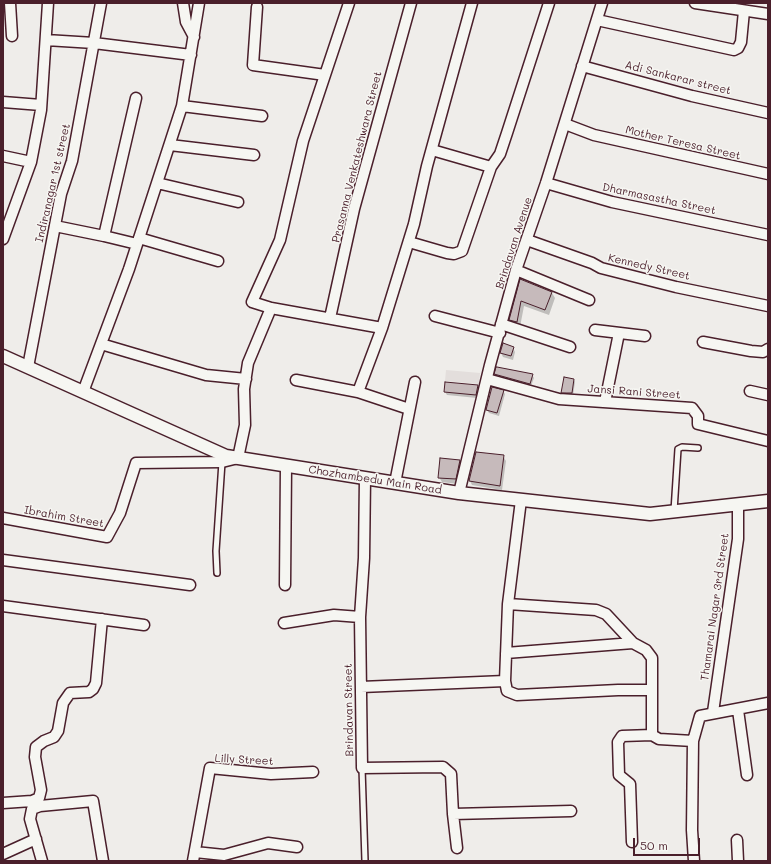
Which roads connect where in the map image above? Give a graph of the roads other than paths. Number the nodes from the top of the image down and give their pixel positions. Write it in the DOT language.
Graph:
graph roads {
  1 [pos="10,3"];
  2 [pos="48,3"];
  3 [pos="100,3"];
  4 [pos="183,3"];
  5 [pos="199,3"];
  6 [pos="349,3"];
  7 [pos="411,3"];
  8 [pos="472,3"];
  9 [pos="549,3"];
  10 [pos="602,3"];
  11 [pos="694,3"];
  12 [pos="257,7"];
  13 [pos="744,12"];
  14 [pos="768,14"];
  15 [pos="597,20"];
  16 [pos="12,36"];
  17 [pos="194,37"];
  18 [pos="46,40"];
  19 [pos="94,43"];
  20 [pos="191,55"];
  21 [pos="582,66"];
  22 [pos="326,75"];
  23 [pos="136,98"];
  24 [pos="3,102"];
  25 [pos="41,105"];
  26 [pos="182,106"];
  27 [pos="768,112"];
  28 [pos="262,116"];
  29 [pos="565,124"];
  30 [pos="170,145"];
  31 [pos="432,150"];
  32 [pos="254,155"];
  33 [pos="3,156"];
  34 [pos="31,162"];
  35 [pos="491,166"];
  36 [pos="768,174"];
  37 [pos="157,183"];
  38 [pos="546,183"];
  39 [pos="238,202"];
  40 [pos="55,226"];
  41 [pos="768,235"];
  42 [pos="104,236"];
  43 [pos="3,239"];
  44 [pos="527,240"];
  45 [pos="138,241"];
  46 [pos="409,242"];
  47 [pos="218,261"];
  48 [pos="516,270"];
  49 [pos="589,300"];
  50 [pos="768,306"];
  51 [pos="271,308"];
  52 [pos="435,316"];
  53 [pos="330,318"];
  54 [pos="382,328"];
  55 [pos="501,328"];
  56 [pos="595,330"];
  57 [pos="619,333"];
  58 [pos="645,336"];
  59 [pos="703,342"];
  60 [pos="101,344"];
  61 [pos="570,347"];
  62 [pos="768,349"];
  63 [pos="3,356"];
  64 [pos="28,367"];
  65 [pos="246,379"];
  66 [pos="296,380"];
  67 [pos="487,380"];
  68 [pos="415,382"];
  69 [pos="750,391"];
  70 [pos="83,392"];
  71 [pos="358,392"];
  72 [pos="768,395"];
  73 [pos="605,402"];
  74 [pos="409,409"];
  75 [pos="768,440"];
  76 [pos="698,448"];
  77 [pos="238,458"];
  78 [pos="222,462"];
  79 [pos="286,466"];
  80 [pos="365,478"];
  81 [pos="395,483"];
  82 [pos="459,493"];
  83 [pos="521,500"];
  84 [pos="768,501"];
  85 [pos="738,504"];
  86 [pos="674,512"];
  87 [pos="3,518"];
  88 [pos="3,560"];
  89 [pos="217,573"];
  90 [pos="190,585"];
  91 [pos="285,585"];
  92 [pos="508,604"];
  93 [pos="3,606"];
  94 [pos="360,617"];
  95 [pos="102,619"];
  96 [pos="284,623"];
  97 [pos="144,625"];
  98 [pos="633,643"];
  99 [pos="506,653"];
  100 [pos="505,681"];
  101 [pos="361,687"];
  102 [pos="651,690"];
  103 [pos="768,703"];
  104 [pos="738,710"];
  105 [pos="713,712"];
  106 [pos="652,735"];
  107 [pos="693,741"];
  108 [pos="362,768"];
  109 [pos="313,772"];
  110 [pos="748,775"];
  111 [pos="3,803"];
  112 [pos="571,811"];
  113 [pos="453,814"];
  114 [pos="36,839"];
  115 [pos="737,840"];
  116 [pos="632,842"];
  117 [pos="297,847"];
  118 [pos="457,848"];
  119 [pos="3,854"];
  120 [pos="194,857"];
  121 [pos="42,861"];
  122 [pos="103,861"];
  123 [pos="365,861"];
  124 [pos="694,861"];
  125 [pos="738,861"];
  1 -- 16 [label="street"];
  2 -- 18 [label="street"];
  3 -- 19 [label="street, Indiranagar 1st street"];
  4 -- 17 [label="street"];
  5 -- 17 [label="street"];
  6 -- 22 [label="street"];
  7 -- 53 [label="street, Prasanna Venkateshwara Street"];
  8 -- 31 [label="street"];
  9 -- 35 [label="street"];
  10 -- 15 [label="street, Brindavan Avenue"];
  11 -- 13 [label="street"];
  12 -- 22 [label="street"];
  13 -- 14 [label="street"];
  13 -- 15 [label="street"];
  15 -- 21 [label="street, Brindavan Avenue"];
  17 -- 20 [label="street"];
  18 -- 19 [label="street"];
  18 -- 25 [label="street"];
  19 -- 20 [label="street"];
  19 -- 40 [label="street, Indiranagar 1st street"];
  20 -- 26 [label="street"];
  21 -- 27 [label="street, Adi Sankarar street"];
  21 -- 29 [label="street, Brindavan Avenue"];
  22 -- 51 [label="street"];
  23 -- 42 [label="street"];
  24 -- 25 [label="street"];
  25 -- 34 [label="street"];
  26 -- 28 [label="street"];
  26 -- 30 [label="street"];
  29 -- 36 [label="street, Mother Teresa Street"];
  29 -- 38 [label="street, Brindavan Avenue"];
  30 -- 32 [label="street"];
  30 -- 37 [label="street"];
  31 -- 35 [label="street"];
  31 -- 46 [label="street"];
  33 -- 34 [label="street"];
  34 -- 43 [label="street"];
  35 -- 46 [label="street"];
  37 -- 39 [label="street"];
  37 -- 45 [label="street"];
  38 -- 41 [label="street, Dharmasastha Street"];
  38 -- 44 [label="street, Brindavan Avenue"];
  40 -- 42 [label="street"];
  40 -- 64 [label="street, Indiranagar 1st street"];
  42 -- 45 [label="street"];
  44 -- 48 [label="street, Brindavan Avenue"];
  44 -- 50 [label="street, Kennedy Street"];
  45 -- 47 [label="street"];
  45 -- 60 [label="street"];
  46 -- 54 [label="street"];
  48 -- 49 [label="street"];
  48 -- 55 [label="street, Brindavan Avenue"];
  51 -- 53 [label="street"];
  51 -- 65 [label="street"];
  52 -- 55 [label="street"];
  53 -- 54 [label="street"];
  54 -- 71 [label="street"];
  55 -- 61 [label="street"];
  55 -- 67 [label="street, Brindavan Avenue"];
  56 -- 57 [label="street"];
  57 -- 58 [label="street"];
  57 -- 73 [label="street"];
  59 -- 62 [label="street"];
  60 -- 65 [label="street"];
  60 -- 70 [label="street"];
  63 -- 64 [label="street, Chozhambedu Main Road"];
  64 -- 70 [label="street, Chozhambedu Main Road"];
  65 -- 77 [label="street"];
  66 -- 71 [label="street"];
  67 -- 73 [label="street, Jansi Rani Street"];
  67 -- 82 [label="street, Brindavan Avenue"];
  68 -- 74 [label="street"];
  69 -- 72 [label="street"];
  70 -- 77 [label="street, Chozhambedu Main Road"];
  71 -- 74 [label="street"];
  73 -- 75 [label="street, Jansi Rani Street"];
  74 -- 81 [label="street"];
  76 -- 86 [label="lane"];
  77 -- 78 [label="street, Ibrahim Street"];
  77 -- 79 [label="street, Chozhambedu Main Road"];
  78 -- 87 [label="street, Ibrahim Street"];
  78 -- 89 [label="lane"];
  79 -- 80 [label="street, Chozhambedu Main Road"];
  79 -- 91 [label="street"];
  80 -- 81 [label="street, Chozhambedu Main Road"];
  80 -- 94 [label="street, Brindavan Street"];
  81 -- 82 [label="street, Chozhambedu Main Road"];
  82 -- 83 [label="street, Chozhambedu Main Road"];
  83 -- 86 [label="street, Chozhambedu Main Road"];
  83 -- 92 [label="street"];
  84 -- 85 [label="street, Chozhambedu Main Road"];
  85 -- 86 [label="street, Chozhambedu Main Road"];
  85 -- 105 [label="street, Thamarai Nagar 3rd Street"];
  88 -- 90 [label="street"];
  92 -- 98 [label="street"];
  92 -- 99 [label="street"];
  93 -- 95 [label="street"];
  94 -- 96 [label="street"];
  94 -- 101 [label="street, Brindavan Street"];
  95 -- 97 [label="street"];
  95 -- 111 [label="street"];
  98 -- 99 [label="street"];
  98 -- 102 [label="street"];
  99 -- 100 [label="street"];
  100 -- 101 [label="street"];
  100 -- 102 [label="street"];
  101 -- 108 [label="street, Brindavan Street"];
  102 -- 106 [label="street"];
  103 -- 104 [label="street"];
  104 -- 105 [label="street"];
  104 -- 110 [label="street"];
  105 -- 107 [label="street"];
  106 -- 107 [label="street"];
  106 -- 116 [label="street"];
  107 -- 124 [label="street"];
  108 -- 113 [label="street, Brindavan Street"];
  108 -- 123 [label="lane"];
  109 -- 120 [label="street, Lilly Street"];
  112 -- 113 [label="street"];
  113 -- 118 [label="street, Brindavan Street"];
  114 -- 119 [label="street"];
  114 -- 121 [label="street"];
  114 -- 122 [label="street"];
  115 -- 125 [label="street"];
  117 -- 120 [label="street, Lilly Street"];
}
